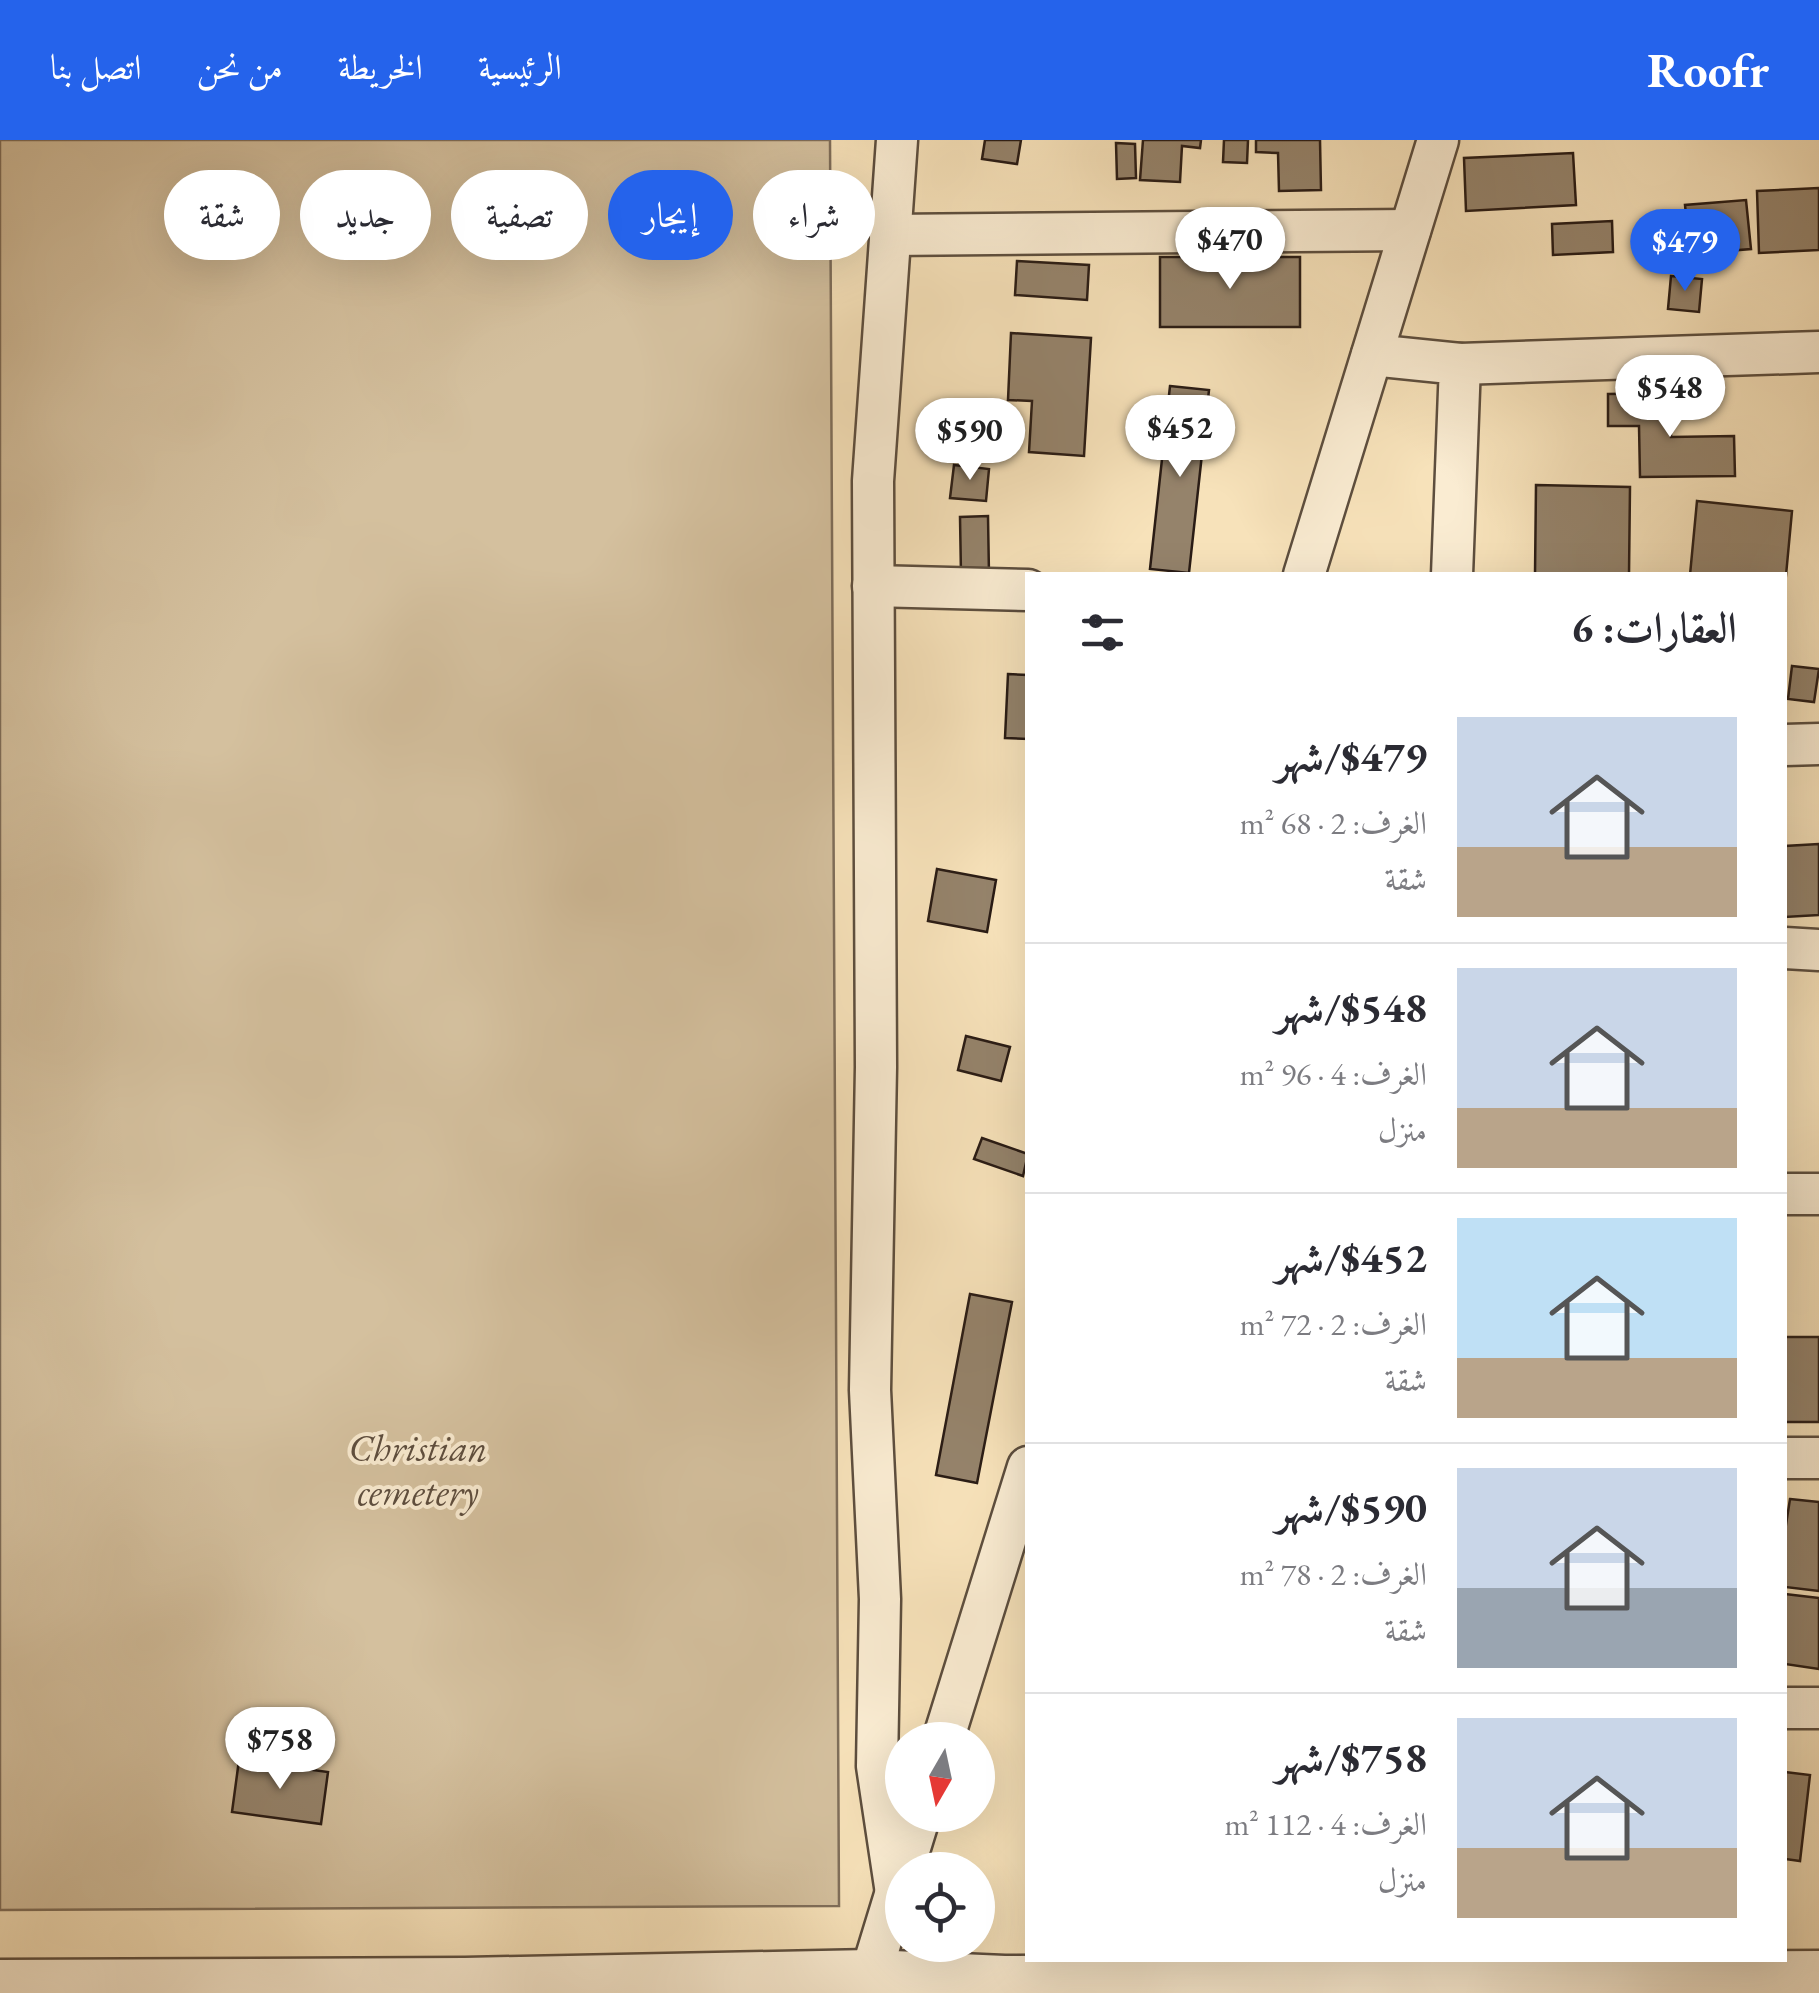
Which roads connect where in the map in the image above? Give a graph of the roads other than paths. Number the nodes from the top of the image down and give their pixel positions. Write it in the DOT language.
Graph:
graph roads {
  1 [pos="897,140"];
  2 [pos="1438,140"];
  3 [pos="1410,230"];
  4 [pos="890,235"];
  5 [pos="1819,352"];
  6 [pos="1372,355"];
  7 [pos="1460,364"];
  8 [pos="1305,572"];
  9 [pos="1452,572"];
  10 [pos="874,586"];
  11 [pos="1025,590"];
  12 [pos="1819,744"];
  13 [pos="1787,745"];
  14 [pos="1787,948"];
  15 [pos="1819,950"];
  16 [pos="1787,1194"];
  17 [pos="1819,1194"];
  18 [pos="1787,1458"];
  19 [pos="1819,1458"];
  20 [pos="1025,1477"];
  21 [pos="1787,1708"];
  22 [pos="1819,1708"];
  23 [pos="949,1722"];
  24 [pos="895,1852"];
  25 [pos="885,1928"];
  26 [pos="1407,1970"];
  27 [pos="1819,1976"];
  28 [pos="0,1984"];
  29 [pos="868,1984"];
  30 [pos="1523,1986"];
  31 [pos="1660,1986"];
  32 [pos="1004,1987"];
  33 [pos="1146,1987"];
  34 [pos="465,1988"];
  35 [pos="85,1989"];
  1 -- 4 [label="street"];
  2 -- 3 [label="street"];
  3 -- 4 [label="street"];
  3 -- 6 [label="street"];
  4 -- 10 [label="street"];
  5 -- 7 [label="street"];
  6 -- 7 [label="street"];
  6 -- 8 [label="street"];
  7 -- 9 [label="street"];
  10 -- 11 [label="street"];
  10 -- 24 [label="street"];
  12 -- 13 [label="street"];
  14 -- 15 [label="street"];
  16 -- 17 [label="street"];
  18 -- 19 [label="street"];
  20 -- 23 [label="street"];
  21 -- 22 [label="street"];
  25 -- 29 [label="street"];
  26 -- 30 [label="street"];
  26 -- 33 [label="street"];
  27 -- 31 [label="street"];
  28 -- 35 [label="street"];
  29 -- 32 [label="street"];
  29 -- 34 [label="street"];
  30 -- 31 [label="street"];
  32 -- 33 [label="street"];
  34 -- 35 [label="street"];
}
